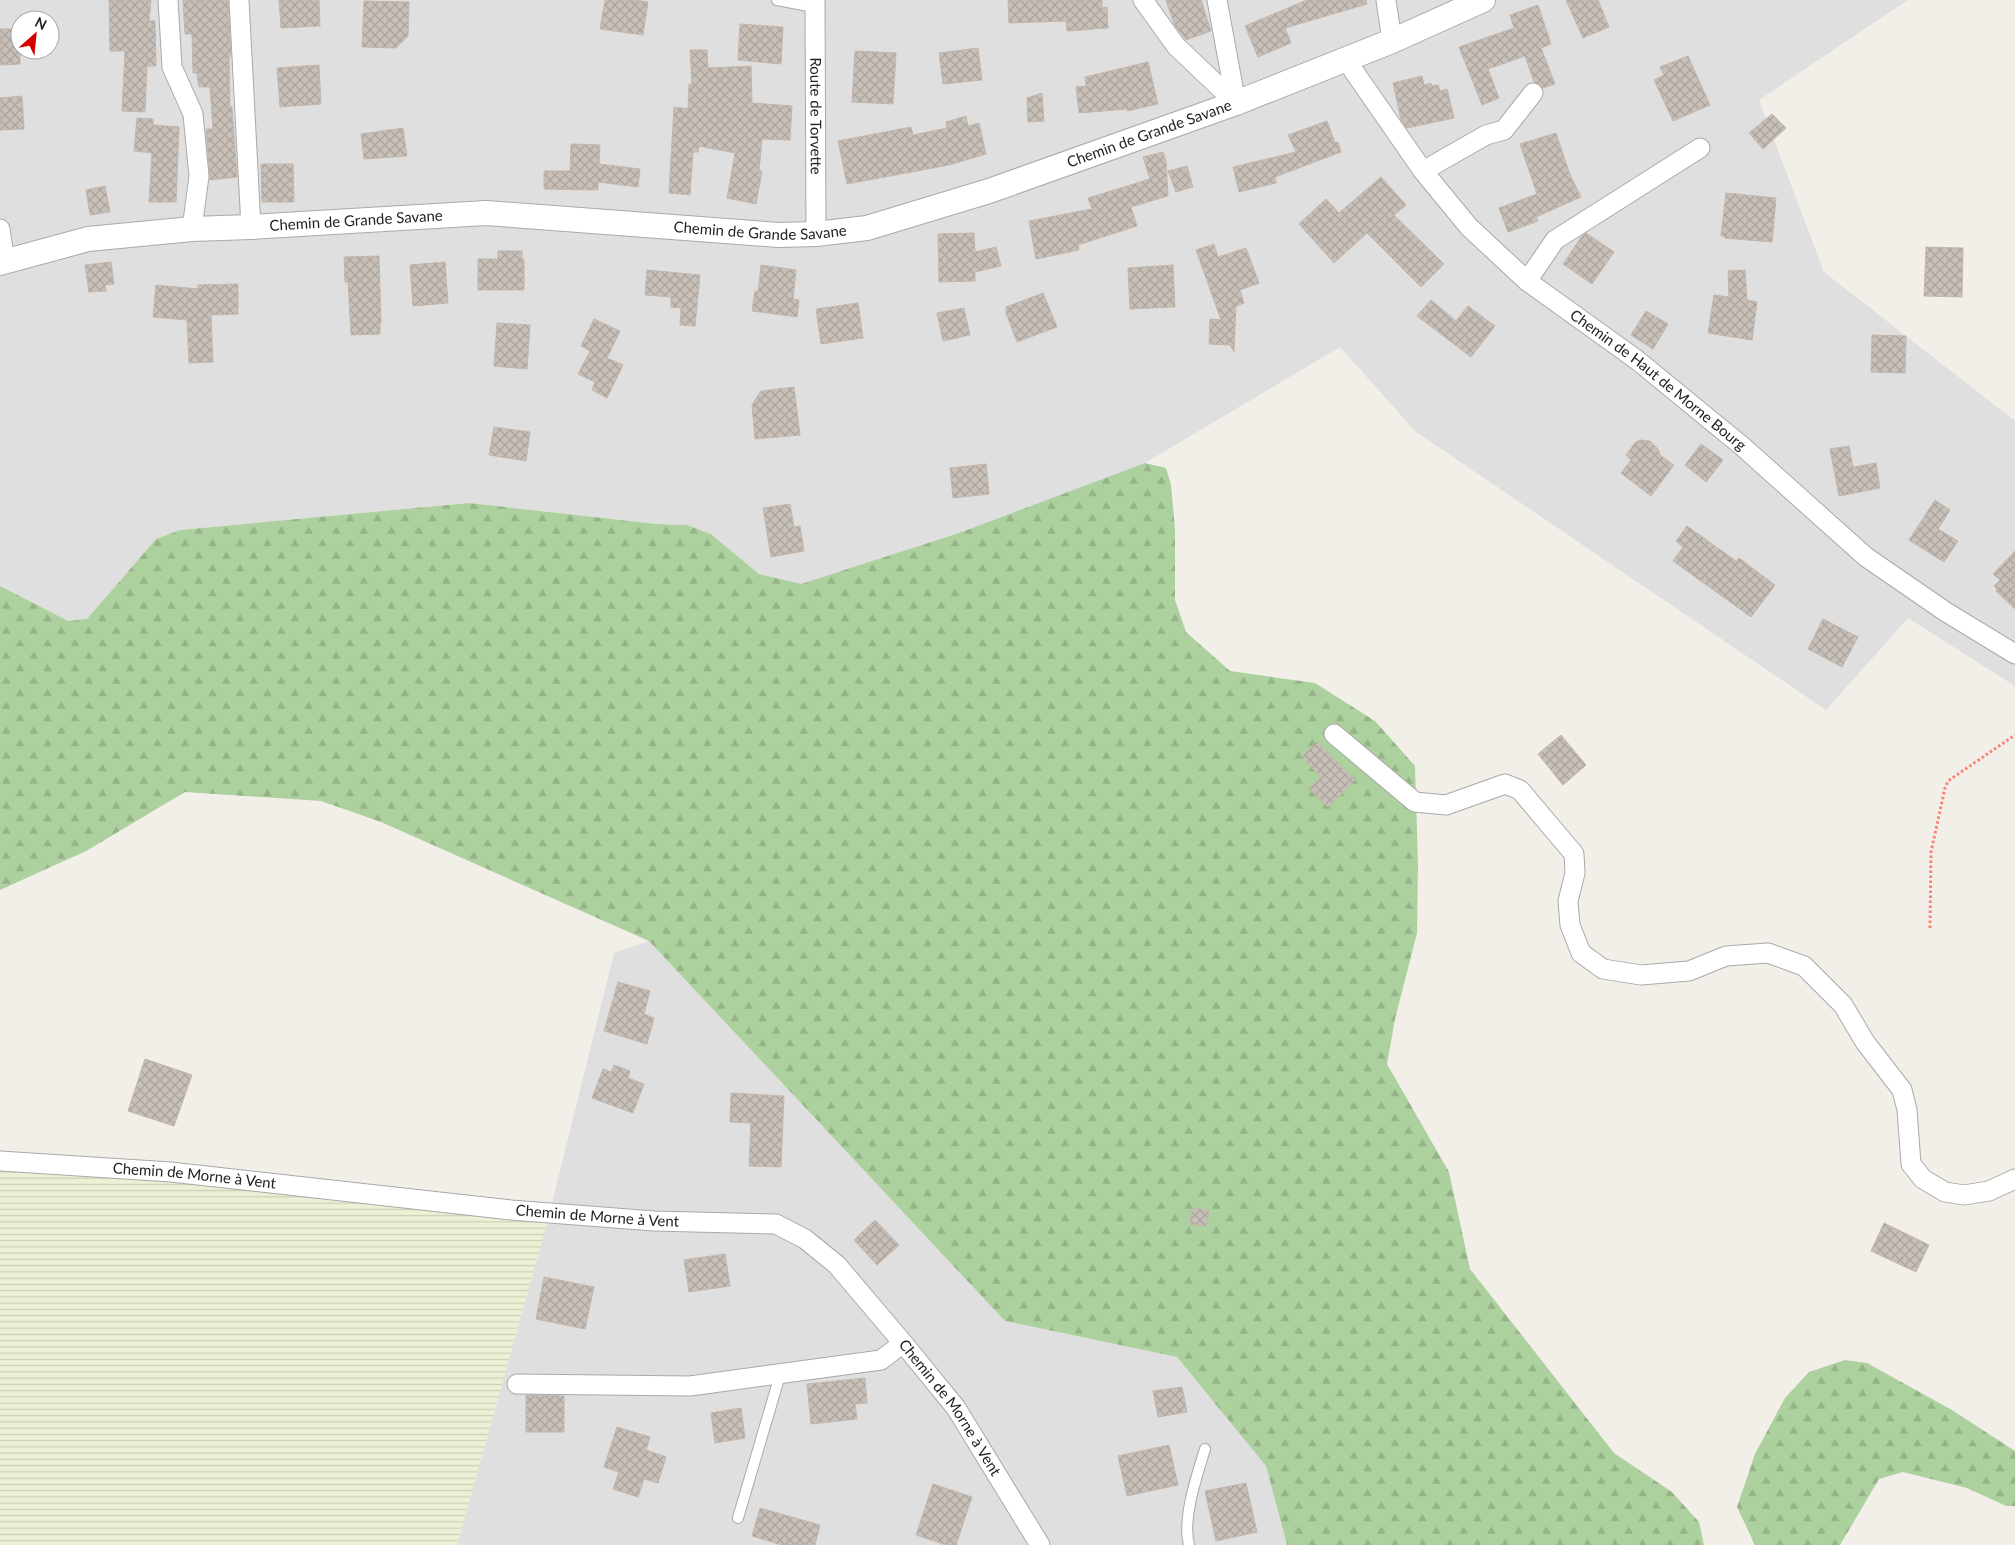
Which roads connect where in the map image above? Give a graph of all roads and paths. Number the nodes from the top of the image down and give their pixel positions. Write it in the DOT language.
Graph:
graph roads {
  1 [pos="168,0"];
  2 [pos="239,0"];
  3 [pos="777,0"];
  4 [pos="1143,0"];
  5 [pos="1217,0"];
  6 [pos="1386,0"];
  7 [pos="1483,0"];
  8 [pos="815,3"];
  9 [pos="1392,42"];
  10 [pos="1348,59"];
  11 [pos="1533,93"];
  12 [pos="1236,103"];
  13 [pos="1700,148"];
  14 [pos="1423,171"];
  15 [pos="251,227"];
  16 [pos="0,228"];
  17 [pos="192,228"];
  18 [pos="816,234"];
  19 [pos="3,262"];
  20 [pos="1527,281"];
  21 [pos="2015,654"];
  22 [pos="1334,734"];
  23 [pos="2015,735"];
  24 [pos="1930,928"];
  25 [pos="0,1161"];
  26 [pos="2015,1179"];
  27 [pos="903,1343"];
  28 [pos="780,1374"];
  29 [pos="517,1384"];
  30 [pos="1205,1449"];
  31 [pos="738,1518"];
  32 [pos="1040,1545"];
  33 [pos="1189,1545"];
  1 -- 17 [label="street"];
  2 -- 15 [label="street"];
  3 -- 8 [label="lane"];
  4 -- 12 [label="street"];
  5 -- 12 [label="street"];
  6 -- 9 [label="street"];
  7 -- 9 [label="street, Chemin de Grande Savane"];
  8 -- 18 [label="street, Route de Torvette"];
  9 -- 10 [label="street, Chemin de Grande Savane"];
  10 -- 12 [label="street, Chemin de Grande Savane"];
  10 -- 14 [label="street, Chemin de Haut de Morne Bourg"];
  11 -- 14 [label="street"];
  12 -- 18 [label="street, Chemin de Grande Savane"];
  13 -- 20 [label="street"];
  14 -- 20 [label="street, Chemin de Haut de Morne Bourg"];
  15 -- 17 [label="street, Chemin de Grande Savane"];
  15 -- 18 [label="street, Chemin de Grande Savane"];
  16 -- 19 [label="street"];
  17 -- 19 [label="street, Chemin de Grande Savane"];
  20 -- 21 [label="street, Chemin de Haut de Morne Bourg"];
  22 -- 26 [label="street"];
  23 -- 24 [label="path"];
  25 -- 27 [label="street, Chemin de Morne à Vent"];
  27 -- 28 [label="street"];
  27 -- 32 [label="street, Chemin de Morne à Vent"];
  28 -- 29 [label="street"];
  28 -- 31 [label="lane"];
  30 -- 33 [label="lane"];
}
